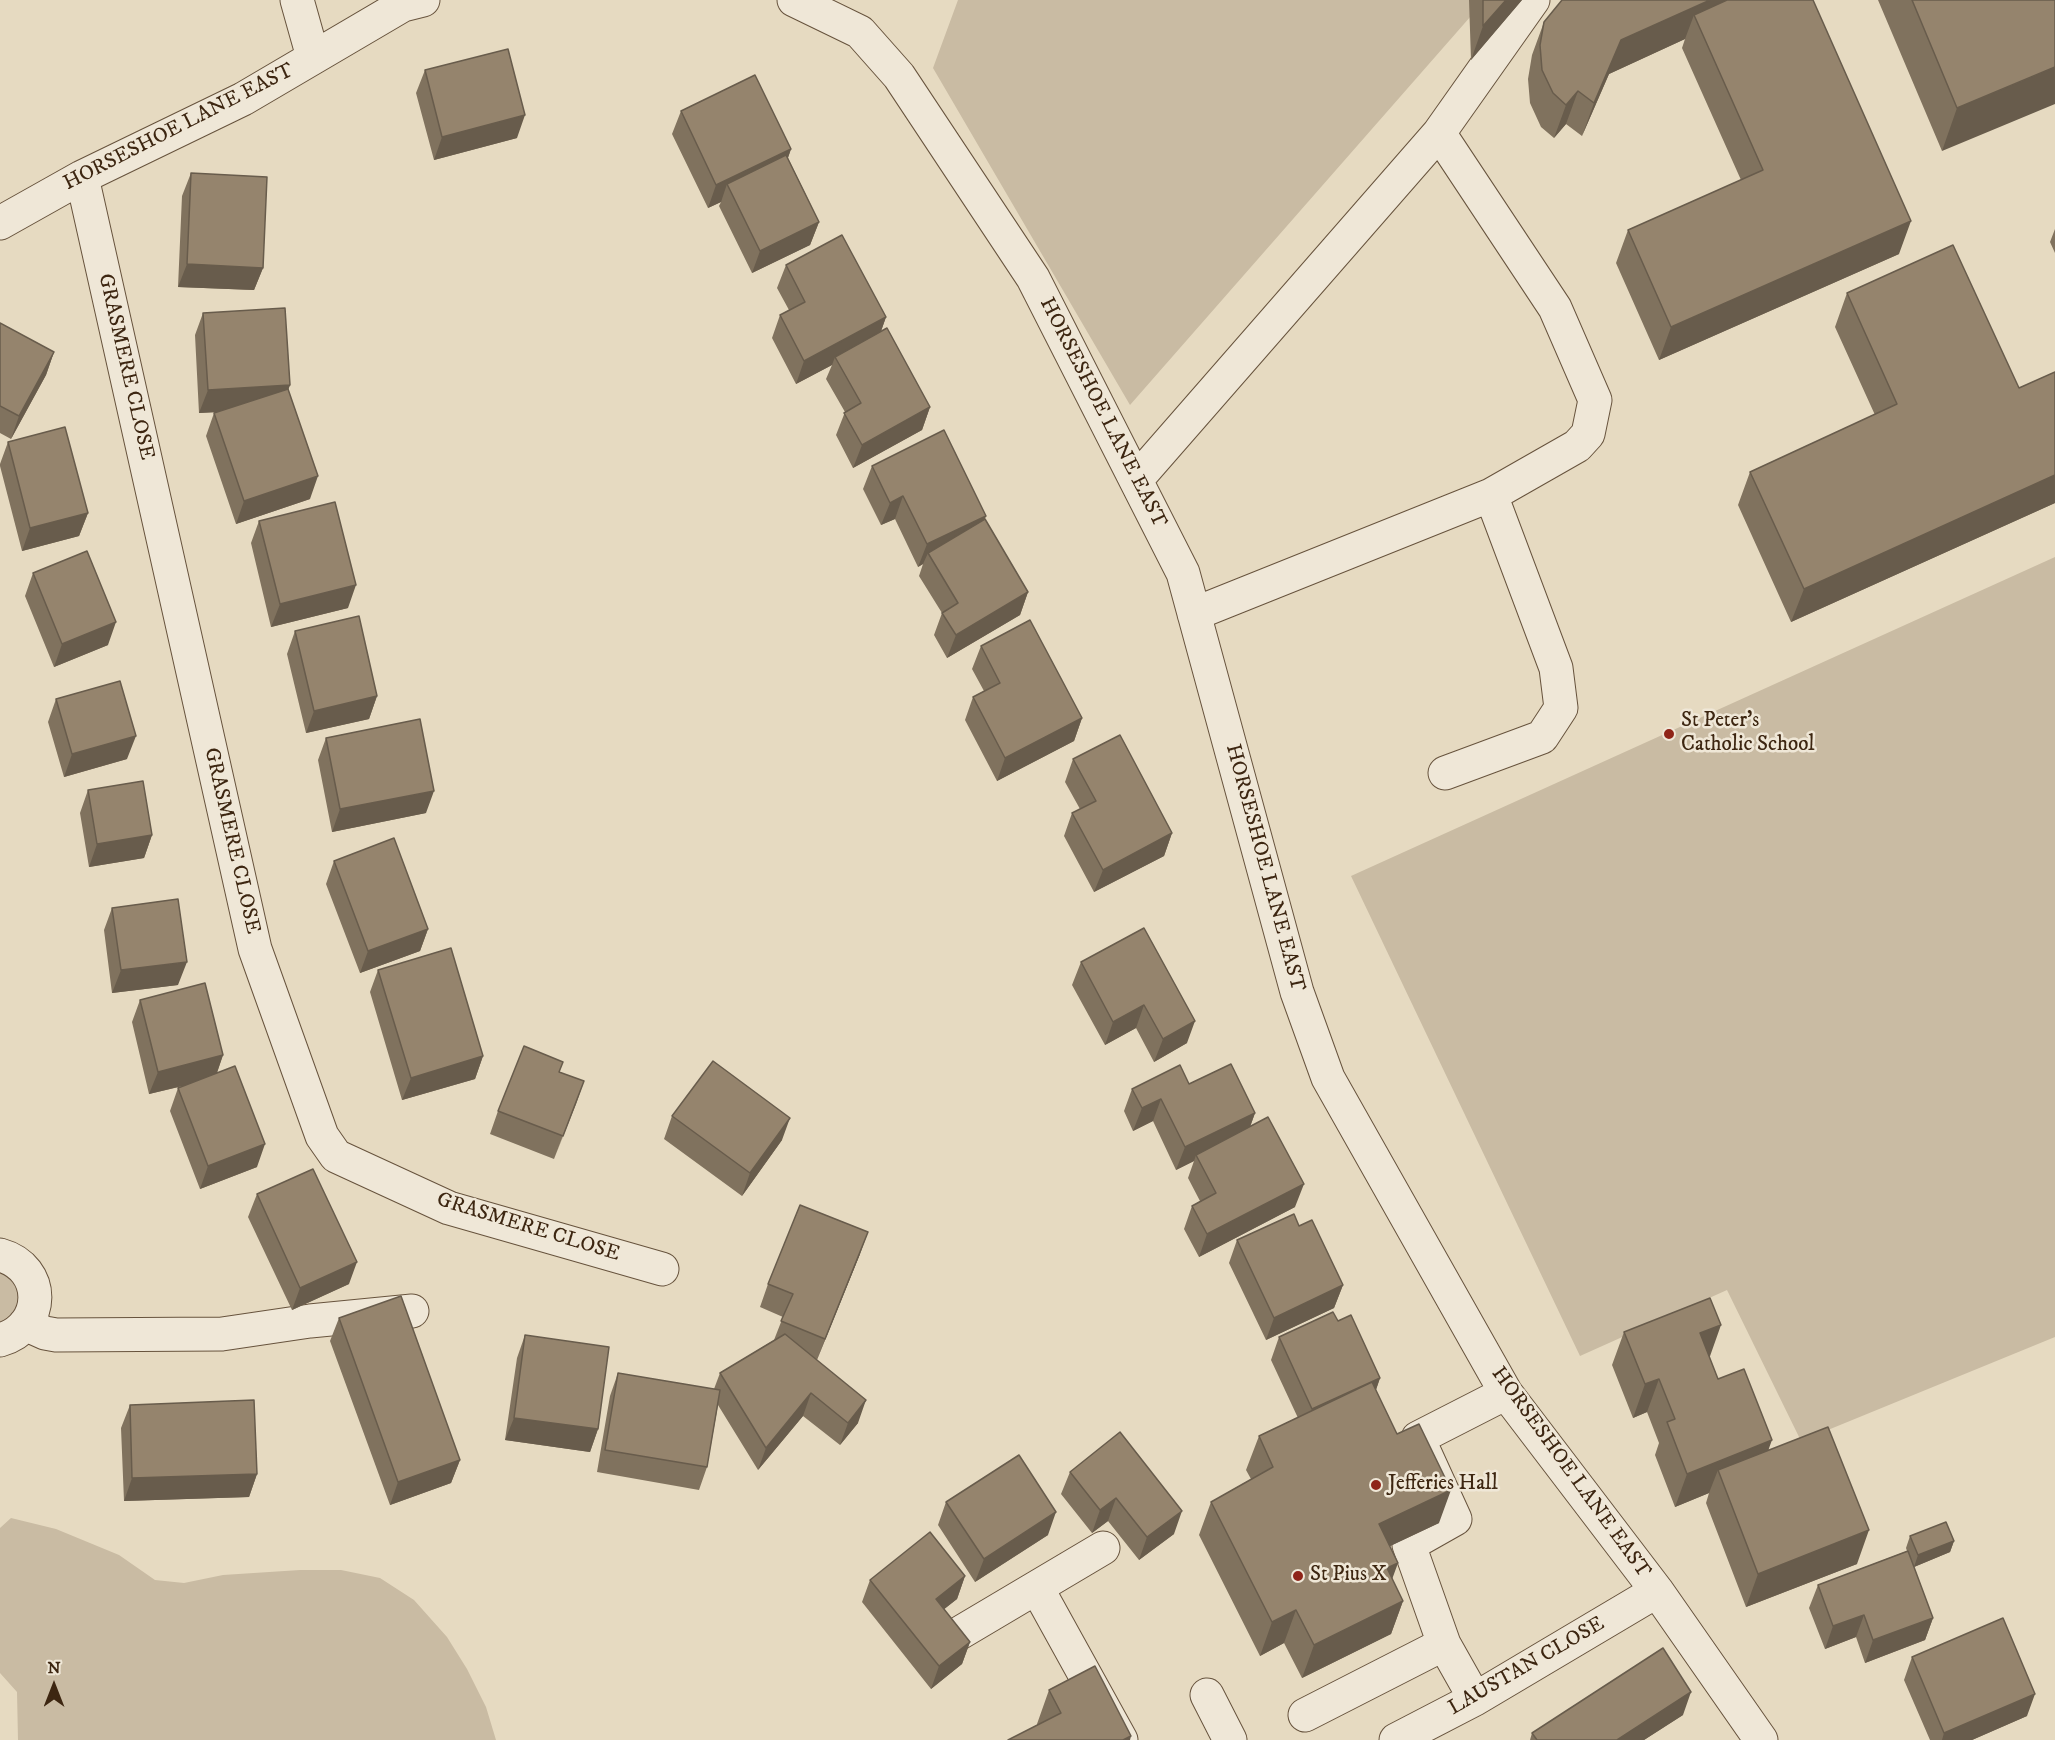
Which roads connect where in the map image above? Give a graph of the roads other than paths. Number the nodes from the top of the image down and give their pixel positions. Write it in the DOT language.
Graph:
graph roads {
  1 [pos="423,0"];
  2 [pos="794,0"];
  3 [pos="1533,0"];
  4 [pos="298,1"];
  5 [pos="313,57"];
  6 [pos="1439,133"];
  7 [pos="82,177"];
  8 [pos="0,223"];
  9 [pos="1136,480"];
  10 [pos="1491,495"];
  11 [pos="1194,614"];
  12 [pos="1445,773"];
  13 [pos="0,1255"];
  14 [pos="662,1269"];
  15 [pos="412,1311"];
  16 [pos="13,1332"];
  17 [pos="1506,1393"];
  18 [pos="1103,1548"];
  19 [pos="1037,1588"];
  20 [pos="1657,1591"];
  21 [pos="958,1634"];
  22 [pos="1444,1644"];
  23 [pos="1207,1695"];
  24 [pos="1475,1700"];
  25 [pos="1305,1715"];
  26 [pos="1122,1740"];
  27 [pos="1230,1740"];
  28 [pos="1396,1740"];
  29 [pos="1761,1740"];
  1 -- 5 [label="street, HORSESHOE LANE EAST"];
  2 -- 9 [label="street, HORSESHOE LANE EAST"];
  3 -- 6 [label="street"];
  4 -- 5 [label="street"];
  5 -- 7 [label="street, HORSESHOE LANE EAST"];
  6 -- 9 [label="street"];
  6 -- 10 [label="street"];
  7 -- 8 [label="street, HORSESHOE LANE EAST"];
  7 -- 14 [label="street, GRASMERE CLOSE"];
  9 -- 11 [label="street, HORSESHOE LANE EAST"];
  10 -- 11 [label="street"];
  10 -- 12 [label="street"];
  11 -- 17 [label="street, HORSESHOE LANE EAST"];
  13 -- 16 [label="street"];
  15 -- 16 [label="street"];
  17 -- 20 [label="street, HORSESHOE LANE EAST"];
  17 -- 22 [label="street"];
  18 -- 19 [label="street"];
  19 -- 21 [label="street"];
  19 -- 26 [label="street"];
  20 -- 24 [label="street, LAUSTAN CLOSE"];
  20 -- 29 [label="street, HORSESHOE LANE EAST"];
  22 -- 24 [label="street"];
  22 -- 25 [label="street"];
  23 -- 27 [label="street"];
  24 -- 28 [label="street, LAUSTAN CLOSE"];
}
